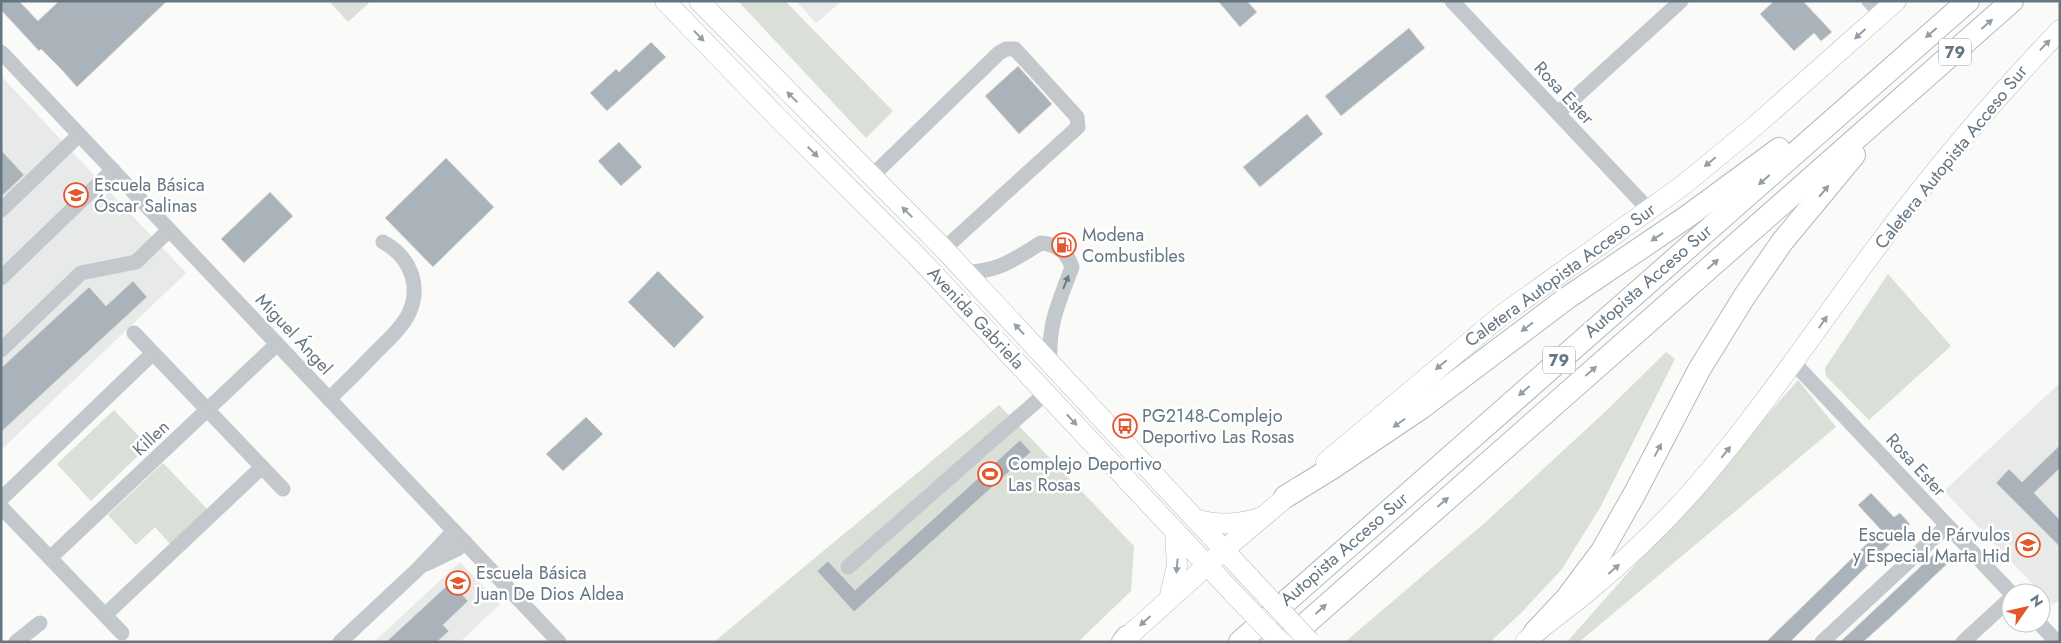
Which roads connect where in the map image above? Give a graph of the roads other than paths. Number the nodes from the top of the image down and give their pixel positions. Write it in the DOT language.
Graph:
graph roads {
  1 [pos="665,1"];
  2 [pos="699,1"];
  3 [pos="1452,1"];
  4 [pos="1680,1"];
  5 [pos="1968,1"];
  6 [pos="2012,1"];
  7 [pos="1882,6"];
  8 [pos="2060,30"];
  9 [pos="1,52"];
  10 [pos="1880,78"];
  11 [pos="1898,102"];
  12 [pos="1558,114"];
  13 [pos="80,135"];
  14 [pos="113,170"];
  15 [pos="872,176"];
  16 [pos="1,210"];
  17 [pos="1649,210"];
  18 [pos="169,230"];
  19 [pos="382,242"];
  20 [pos="944,249"];
  21 [pos="965,272"];
  22 [pos="1,278"];
  23 [pos="134,334"];
  24 [pos="278,344"];
  25 [pos="1,350"];
  26 [pos="153,353"];
  27 [pos="1050,363"];
  28 [pos="1794,363"];
  29 [pos="1046,393"];
  30 [pos="330,399"];
  31 [pos="207,410"];
  32 [pos="262,467"];
  33 [pos="283,489"];
  34 [pos="1285,497"];
  35 [pos="1,499"];
  36 [pos="1,507"];
  37 [pos="1262,518"];
  38 [pos="1195,519"];
  39 [pos="1947,526"];
  40 [pos="454,530"];
  41 [pos="1175,531"];
  42 [pos="465,542"];
  43 [pos="1224,550"];
  44 [pos="50,558"];
  45 [pos="1208,565"];
  46 [pos="848,567"];
  47 [pos="418,569"];
  48 [pos="2001,583"];
  49 [pos="1168,600"];
  50 [pos="2001,607"];
  51 [pos="105,615"];
  52 [pos="40,623"];
  53 [pos="122,634"];
  54 [pos="1530,637"];
  55 [pos="1124,640"];
  56 [pos="16,642"];
  57 [pos="340,642"];
  58 [pos="559,642"];
  59 [pos="1240,642"];
  60 [pos="1280,642"];
  61 [pos="1285,642"];
  62 [pos="1310,642"];
  63 [pos="1822,642"];
  64 [pos="1963,642"];
  1 -- 29 [label="main road, Avenida Gabriela, one-way"];
  15 -- 2 [label="main road, Avenida Gabriela, one-way"];
  3 -- 12 [label="street, Rosa Ester"];
  4 -- 12 [label="street"];
  5 -- 10 [label="highway, Autopista Acceso Sur / 79, one-way"];
  11 -- 6 [label="highway, Autopista Acceso Sur / 79, one-way"];
  7 -- 17 [label="main road, Caletera Autopista Acceso Sur, one-way"];
  28 -- 8 [label="main road, Caletera Autopista Acceso Sur, one-way"];
  9 -- 13 [label="street, Miguel Ángel"];
  10 -- 34 [label="highway, one-way"];
  10 -- 59 [label="highway, Autopista Acceso Sur / 79, one-way"];
  54 -- 11 [label="highway, one-way"];
  61 -- 11 [label="highway, Autopista Acceso Sur / 79, one-way"];
  12 -- 17 [label="street, Rosa Ester"];
  13 -- 14 [label="street, Miguel Ángel"];
  13 -- 16 [label="street"];
  14 -- 18 [label="street, Miguel Ángel"];
  14 -- 22 [label="street"];
  20 -- 15 [label="main road, Avenida Gabriela, one-way"];
  15 -- 20 [label="street"];
  17 -- 34 [label="main road, Caletera Autopista Acceso Sur, one-way"];
  18 -- 24 [label="street, Miguel Ángel"];
  18 -- 25 [label="street"];
  19 -- 30 [label="street"];
  20 -- 21 [label="main road, Avenida Gabriela"];
  27 -- 21 [label="main road, Avenida Gabriela, one-way"];
  27 -- 21 [label="street, one-way"];
  23 -- 26 [label="street"];
  24 -- 30 [label="street, Miguel Ángel"];
  24 -- 31 [label="street, Killen"];
  26 -- 31 [label="street"];
  26 -- 35 [label="street"];
  27 -- 38 [label="main road, Avenida Gabriela"];
  28 -- 39 [label="street, Rosa Ester"];
  54 -- 28 [label="main road, Caletera Autopista Acceso Sur, one-way"];
  29 -- 41 [label="main road, Avenida Gabriela, one-way"];
  29 -- 46 [label="street"];
  30 -- 40 [label="street, Miguel Ángel"];
  31 -- 32 [label="street"];
  31 -- 44 [label="street, Killen"];
  32 -- 33 [label="street"];
  32 -- 51 [label="street"];
  34 -- 37 [label="main road, Caletera Autopista Acceso Sur"];
  36 -- 44 [label="street"];
  37 -- 38 [label="main road"];
  37 -- 43 [label="main road, Caletera Autopista Acceso Sur"];
  38 -- 43 [label="main road, Avenida Gabriela"];
  39 -- 48 [label="street, Rosa Ester"];
  39 -- 63 [label="street"];
  40 -- 42 [label="street, Miguel Ángel"];
  40 -- 47 [label="street"];
  41 -- 45 [label="main road, Avenida Gabriela"];
  41 -- 49 [label="main road, one-way"];
  42 -- 47 [label="street"];
  42 -- 58 [label="street, Miguel Ángel"];
  43 -- 45 [label="main road, Caletera Autopista Acceso Sur"];
  43 -- 62 [label="main road, Avenida Gabriela, bridge"];
  44 -- 51 [label="street"];
  45 -- 49 [label="main road, Caletera Autopista Acceso Sur"];
  45 -- 60 [label="main road, Avenida Gabriela, bridge"];
  47 -- 57 [label="street"];
  49 -- 55 [label="main road, Caletera Autopista Acceso Sur, one-way"];
  50 -- 64 [label="street"];
  51 -- 53 [label="street"];
  52 -- 56 [label="street"];
}
